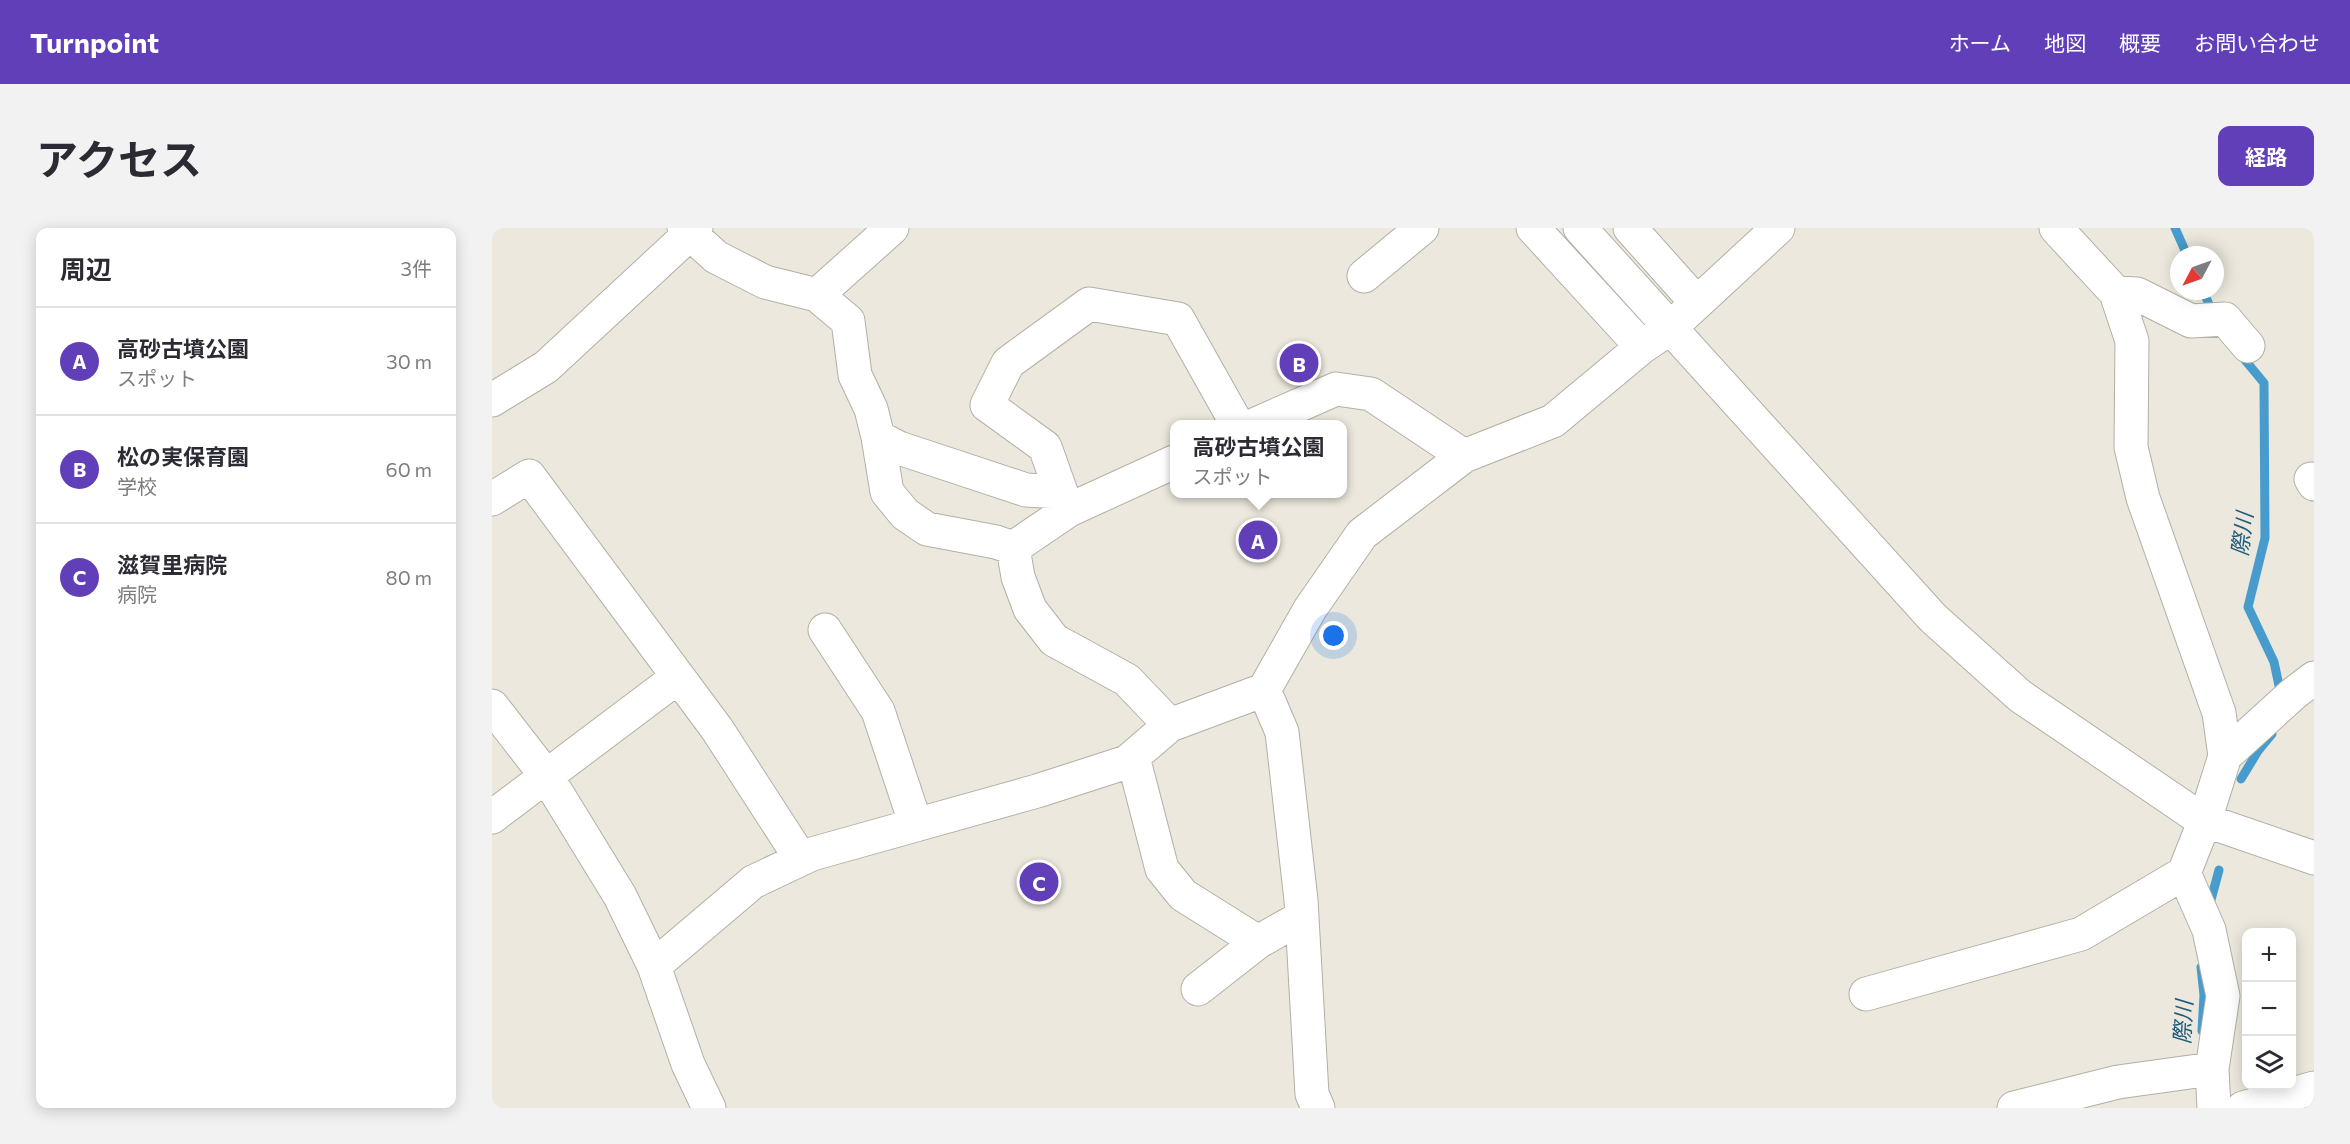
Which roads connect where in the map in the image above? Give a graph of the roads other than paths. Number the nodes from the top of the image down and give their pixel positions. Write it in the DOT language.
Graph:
graph roads {
  1 [pos="892,228"];
  2 [pos="1422,228"];
  3 [pos="1533,228"];
  4 [pos="1580,228"];
  5 [pos="1630,228"];
  6 [pos="1778,228"];
  7 [pos="2056,228"];
  8 [pos="690,230"];
  9 [pos="1364,276"];
  10 [pos="2116,293"];
  11 [pos="817,295"];
  12 [pos="1697,303"];
  13 [pos="1670,328"];
  14 [pos="1642,346"];
  15 [pos="2248,346"];
  16 [pos="492,399"];
  17 [pos="1235,420"];
  18 [pos="1265,420"];
  19 [pos="878,436"];
  20 [pos="1464,456"];
  21 [pos="1170,463"];
  22 [pos="492,500"];
  23 [pos="1065,501"];
  24 [pos="1013,548"];
  25 [pos="825,630"];
  26 [pos="678,677"];
  27 [pos="2303,686"];
  28 [pos="1264,690"];
  29 [pos="492,706"];
  30 [pos="1170,725"];
  31 [pos="2225,756"];
  32 [pos="1133,757"];
  33 [pos="547,777"];
  34 [pos="492,818"];
  35 [pos="2205,820"];
  36 [pos="916,825"];
  37 [pos="2314,858"];
  38 [pos="801,859"];
  39 [pos="2189,885"];
  40 [pos="1302,917"];
  41 [pos="1258,942"];
  42 [pos="654,966"];
  43 [pos="1198,989"];
  44 [pos="1866,994"];
  45 [pos="2200,1071"];
  46 [pos="2314,1088"];
  47 [pos="709,1108"];
  48 [pos="1318,1108"];
  49 [pos="2014,1108"];
  50 [pos="2214,1108"];
  51 [pos="2243,1108"];
  1 -- 11 [label="street"];
  2 -- 9 [label="street"];
  3 -- 14 [label="street"];
  4 -- 13 [label="street"];
  5 -- 12 [label="street"];
  6 -- 12 [label="street"];
  7 -- 10 [label="street"];
  8 -- 11 [label="street"];
  8 -- 16 [label="street"];
  10 -- 15 [label="street"];
  10 -- 31 [label="street"];
  11 -- 19 [label="street"];
  12 -- 13 [label="street"];
  13 -- 14 [label="street"];
  13 -- 35 [label="street"];
  14 -- 20 [label="street"];
  17 -- 23 [label="street"];
  18 -- 20 [label="street"];
  19 -- 23 [label="street"];
  19 -- 24 [label="street"];
  20 -- 28 [label="street"];
  21 -- 23 [label="street"];
  22 -- 26 [label="street"];
  23 -- 24 [label="street"];
  24 -- 30 [label="street"];
  25 -- 36 [label="street"];
  26 -- 33 [label="street"];
  26 -- 38 [label="street"];
  27 -- 31 [label="street"];
  28 -- 30 [label="street"];
  28 -- 40 [label="street"];
  29 -- 33 [label="street"];
  30 -- 32 [label="street"];
  31 -- 35 [label="street"];
  32 -- 36 [label="street"];
  32 -- 41 [label="street"];
  33 -- 34 [label="street"];
  33 -- 42 [label="street"];
  35 -- 37 [label="street"];
  35 -- 39 [label="street"];
  36 -- 38 [label="street"];
  38 -- 42 [label="street"];
  39 -- 44 [label="street"];
  39 -- 45 [label="street"];
  40 -- 41 [label="street"];
  40 -- 48 [label="street"];
  41 -- 43 [label="street"];
  42 -- 47 [label="street"];
  45 -- 49 [label="street"];
  45 -- 50 [label="street"];
  46 -- 51 [label="street"];
}
